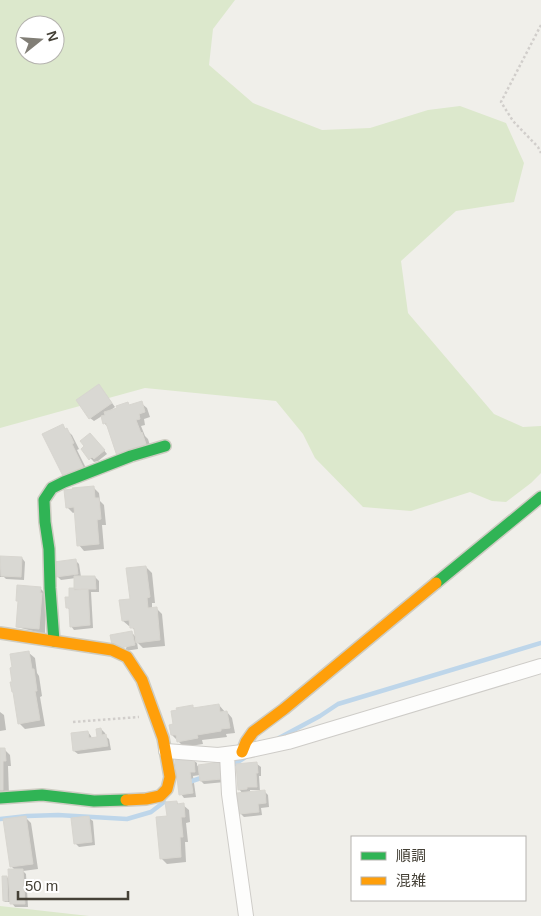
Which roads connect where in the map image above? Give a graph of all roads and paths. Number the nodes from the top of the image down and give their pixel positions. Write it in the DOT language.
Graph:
graph roads {
  1 [pos="541,25"];
  2 [pos="541,153"];
  3 [pos="165,446"];
  4 [pos="541,497"];
  5 [pos="0,633"];
  6 [pos="54,641"];
  7 [pos="541,666"];
  8 [pos="155,716"];
  9 [pos="73,722"];
  10 [pos="166,750"];
  11 [pos="242,752"];
  12 [pos="227,754"];
  13 [pos="0,798"];
  14 [pos="246,916"];
  1 -- 2 [label="path"];
  3 -- 6 [label="street"];
  4 -- 11 [label="street"];
  5 -- 6 [label="street"];
  6 -- 8 [label="street"];
  7 -- 11 [label="street"];
  8 -- 9 [label="path"];
  8 -- 10 [label="street"];
  10 -- 12 [label="street"];
  10 -- 13 [label="street"];
  11 -- 12 [label="street"];
  12 -- 14 [label="street"];
}
